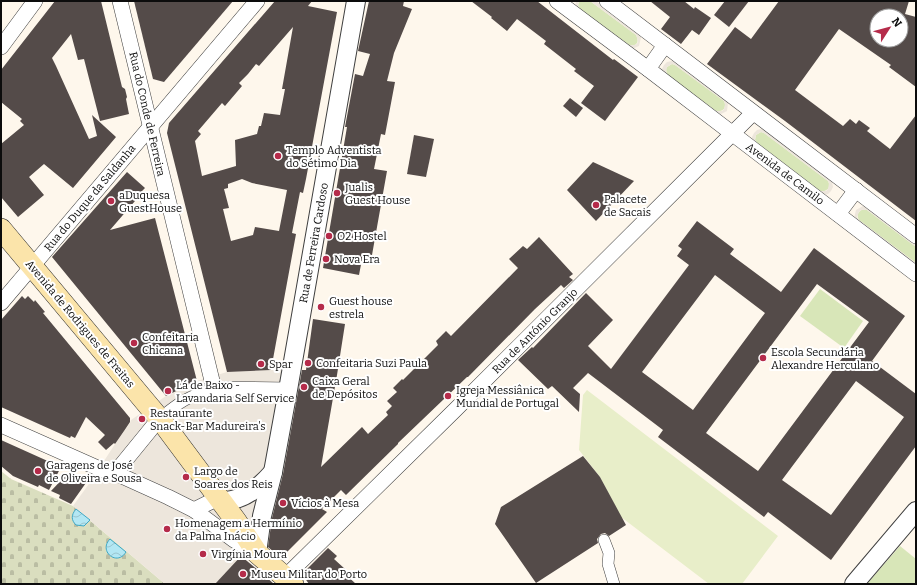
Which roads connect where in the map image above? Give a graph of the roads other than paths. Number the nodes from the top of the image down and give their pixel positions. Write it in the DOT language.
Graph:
graph roads {
  1 [pos="35,1"];
  2 [pos="120,1"];
  3 [pos="257,1"];
  4 [pos="356,1"];
  5 [pos="557,1"];
  6 [pos="607,1"];
  7 [pos="665,45"];
  8 [pos="1,47"];
  9 [pos="648,69"];
  10 [pos="753,113"];
  11 [pos="150,127"];
  12 [pos="733,134"];
  13 [pos="856,190"];
  14 [pos="838,214"];
  15 [pos="1,229"];
  16 [pos="916,236"];
  17 [pos="33,266"];
  18 [pos="916,274"];
  19 [pos="1,303"];
  20 [pos="214,389"];
  21 [pos="288,390"];
  22 [pos="159,419"];
  23 [pos="1,425"];
  24 [pos="273,472"];
  25 [pos="114,473"];
  26 [pos="221,501"];
  27 [pos="194,510"];
  28 [pos="916,511"];
  29 [pos="604,540"];
  30 [pos="257,553"];
  31 [pos="289,580"];
  32 [pos="614,584"];
  33 [pos="854,584"];
  1 -- 8 [label="street"];
  2 -- 11 [label="street, Rua do Conde de Ferreira"];
  3 -- 11 [label="street, Rua do Duque da Saldanha"];
  4 -- 21 [label="street, Rua de Ferreira Cardoso"];
  5 -- 9 [label="street, Avenida de Camilo"];
  6 -- 7 [label="street"];
  7 -- 9 [label="street"];
  7 -- 10 [label="street"];
  9 -- 12 [label="street, Avenida de Camilo"];
  10 -- 12 [label="street"];
  10 -- 13 [label="street"];
  11 -- 17 [label="street, Rua do Duque da Saldanha"];
  11 -- 20 [label="street, Rua do Conde de Ferreira"];
  12 -- 14 [label="street, Avenida de Camilo"];
  12 -- 31 [label="street, Rua de António Granjo"];
  13 -- 14 [label="street"];
  13 -- 16 [label="street"];
  14 -- 18 [label="street, Avenida de Camilo"];
  15 -- 17 [label="main road, Avenida de Rodrigues de Freitas"];
  17 -- 19 [label="street, Rua do Duque da Saldanha"];
  17 -- 22 [label="main road, Avenida de Rodrigues de Freitas"];
  20 -- 21 [label="street"];
  20 -- 22 [label="street"];
  21 -- 24 [label="street"];
  22 -- 25 [label="street"];
  22 -- 26 [label="main road"];
  23 -- 25 [label="street"];
  24 -- 26 [label="street"];
  24 -- 30 [label="street"];
  25 -- 27 [label="street"];
  26 -- 27 [label="street"];
  26 -- 30 [label="main road"];
  27 -- 30 [label="street"];
  28 -- 33 [label="street"];
  29 -- 32 [label="street"];
  30 -- 31 [label="main road"];
}
